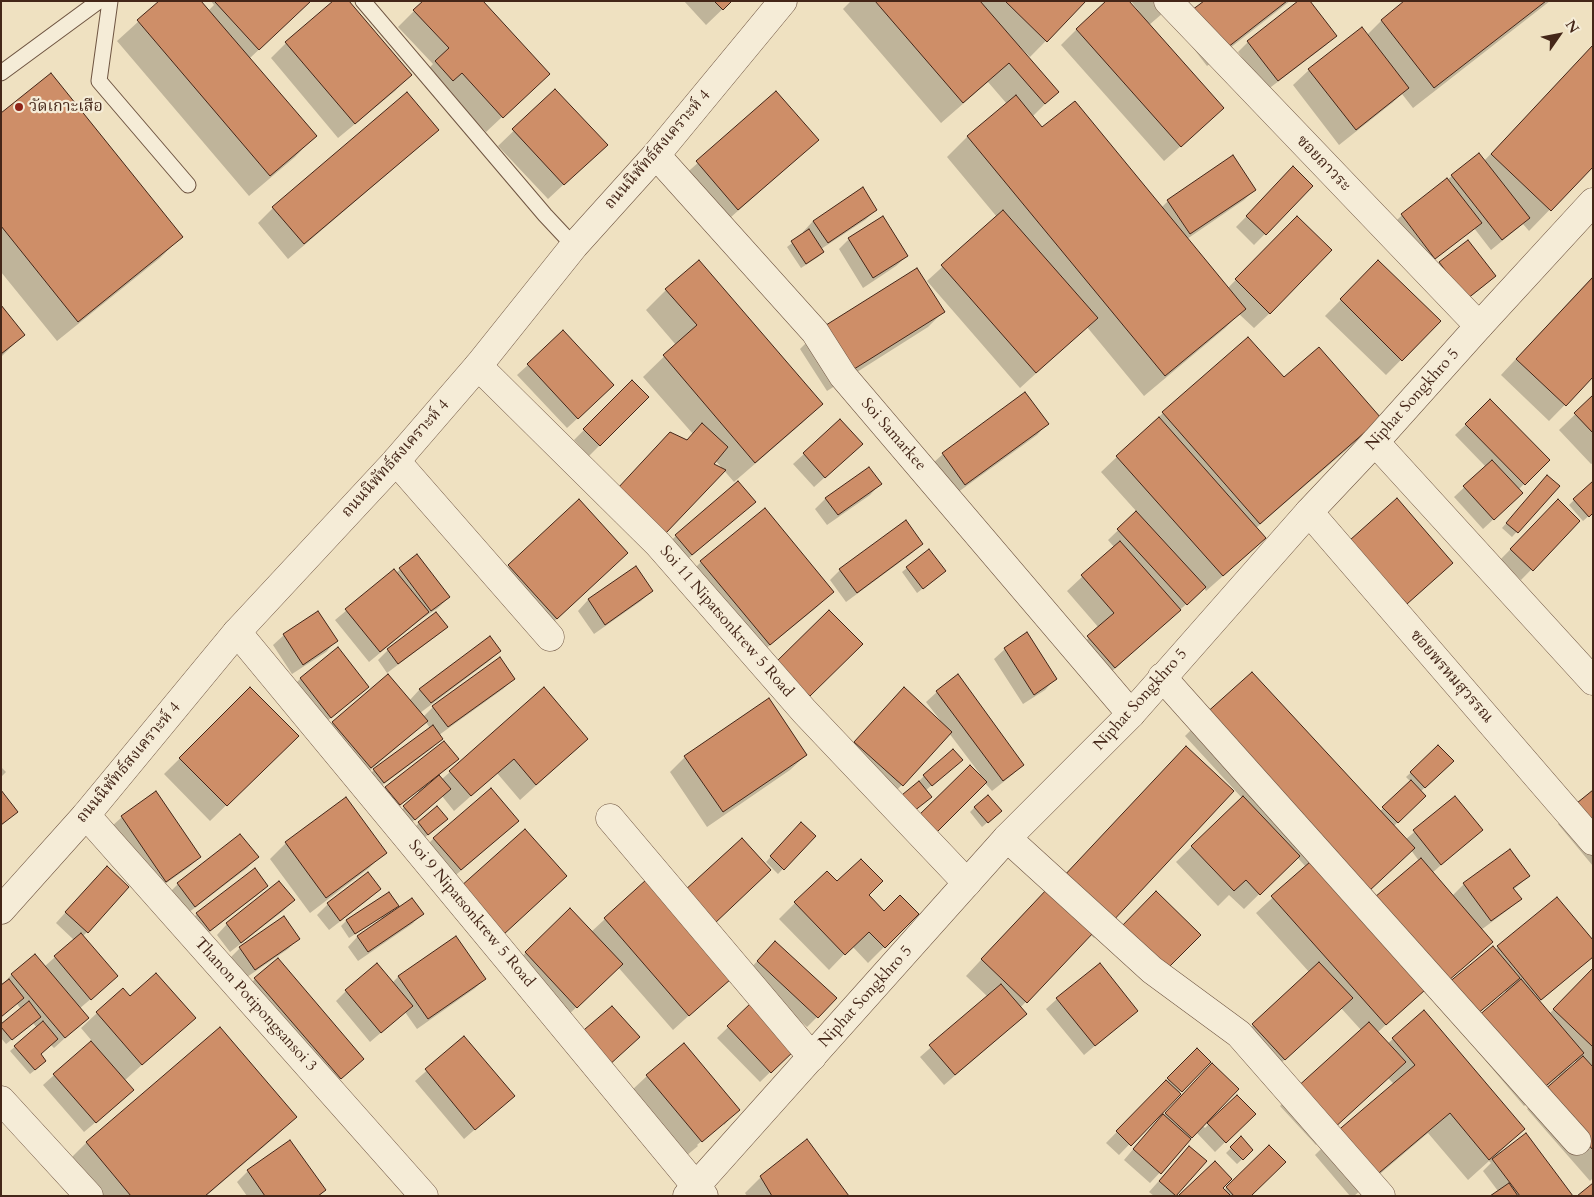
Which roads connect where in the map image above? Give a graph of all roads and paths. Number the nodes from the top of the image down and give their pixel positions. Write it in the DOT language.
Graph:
graph roads {
  1 [pos="99,1"];
  2 [pos="110,1"];
  3 [pos="364,1"];
  4 [pos="783,1"];
  5 [pos="1168,1"];
  6 [pos="1,73"];
  7 [pos="656,155"];
  8 [pos="188,185"];
  9 [pos="1593,202"];
  10 [pos="574,246"];
  11 [pos="1479,326"];
  12 [pos="478,366"];
  13 [pos="1376,442"];
  14 [pos="396,461"];
  15 [pos="1308,512"];
  16 [pos="237,632"];
  17 [pos="550,637"];
  18 [pos="1162,676"];
  19 [pos="1593,681"];
  20 [pos="1131,714"];
  21 [pos="86,815"];
  22 [pos="610,818"];
  23 [pos="1007,838"];
  24 [pos="1593,841"];
  25 [pos="968,883"];
  26 [pos="1,910"];
  27 [pos="812,1057"];
  28 [pos="1,1100"];
  29 [pos="1577,1141"];
  30 [pos="696,1192"];
  31 [pos="89,1196"];
  32 [pos="424,1196"];
  33 [pos="1381,1196"];
  1 -- 6 [label="lane"];
  2 -- 8 [label="lane"];
  3 -- 10 [label="lane"];
  4 -- 7 [label="street, ถนนนิพัทธ์สงเคราะห์ 4"];
  5 -- 11 [label="street, ซอยถาวระ"];
  7 -- 10 [label="street, ถนนนิพัทธ์สงเคราะห์ 4"];
  7 -- 20 [label="street, Soi Samarkee"];
  9 -- 11 [label="street, Niphat Songkhro 5"];
  10 -- 12 [label="street, ถนนนิพัทธ์สงเคราะห์ 4"];
  11 -- 13 [label="street, Niphat Songkhro 5"];
  12 -- 14 [label="street, ถนนนิพัทธ์สงเคราะห์ 4"];
  12 -- 25 [label="street, Soi 11 Nipatsonkrew 5 Road"];
  13 -- 15 [label="street, Niphat Songkhro 5"];
  13 -- 19 [label="street"];
  14 -- 16 [label="street, ถนนนิพัทธ์สงเคราะห์ 4"];
  14 -- 17 [label="street"];
  15 -- 18 [label="street, Niphat Songkhro 5"];
  15 -- 24 [label="street, ซอยพรหมสุวรรณ"];
  16 -- 21 [label="street, ถนนนิพัทธ์สงเคราะห์ 4"];
  16 -- 30 [label="street, Soi 9 Nipatsonkrew 5 Road"];
  18 -- 20 [label="street, Niphat Songkhro 5"];
  18 -- 29 [label="street"];
  20 -- 23 [label="street, Niphat Songkhro 5"];
  21 -- 26 [label="street, ถนนนิพัทธ์สงเคราะห์ 4"];
  21 -- 32 [label="street, Thanon Potipongsansoi 3"];
  22 -- 27 [label="street"];
  23 -- 25 [label="street, Niphat Songkhro 5"];
  23 -- 33 [label="street"];
  25 -- 27 [label="street, Niphat Songkhro 5"];
  27 -- 30 [label="street, Niphat Songkhro 5"];
  28 -- 31 [label="street"];
}
